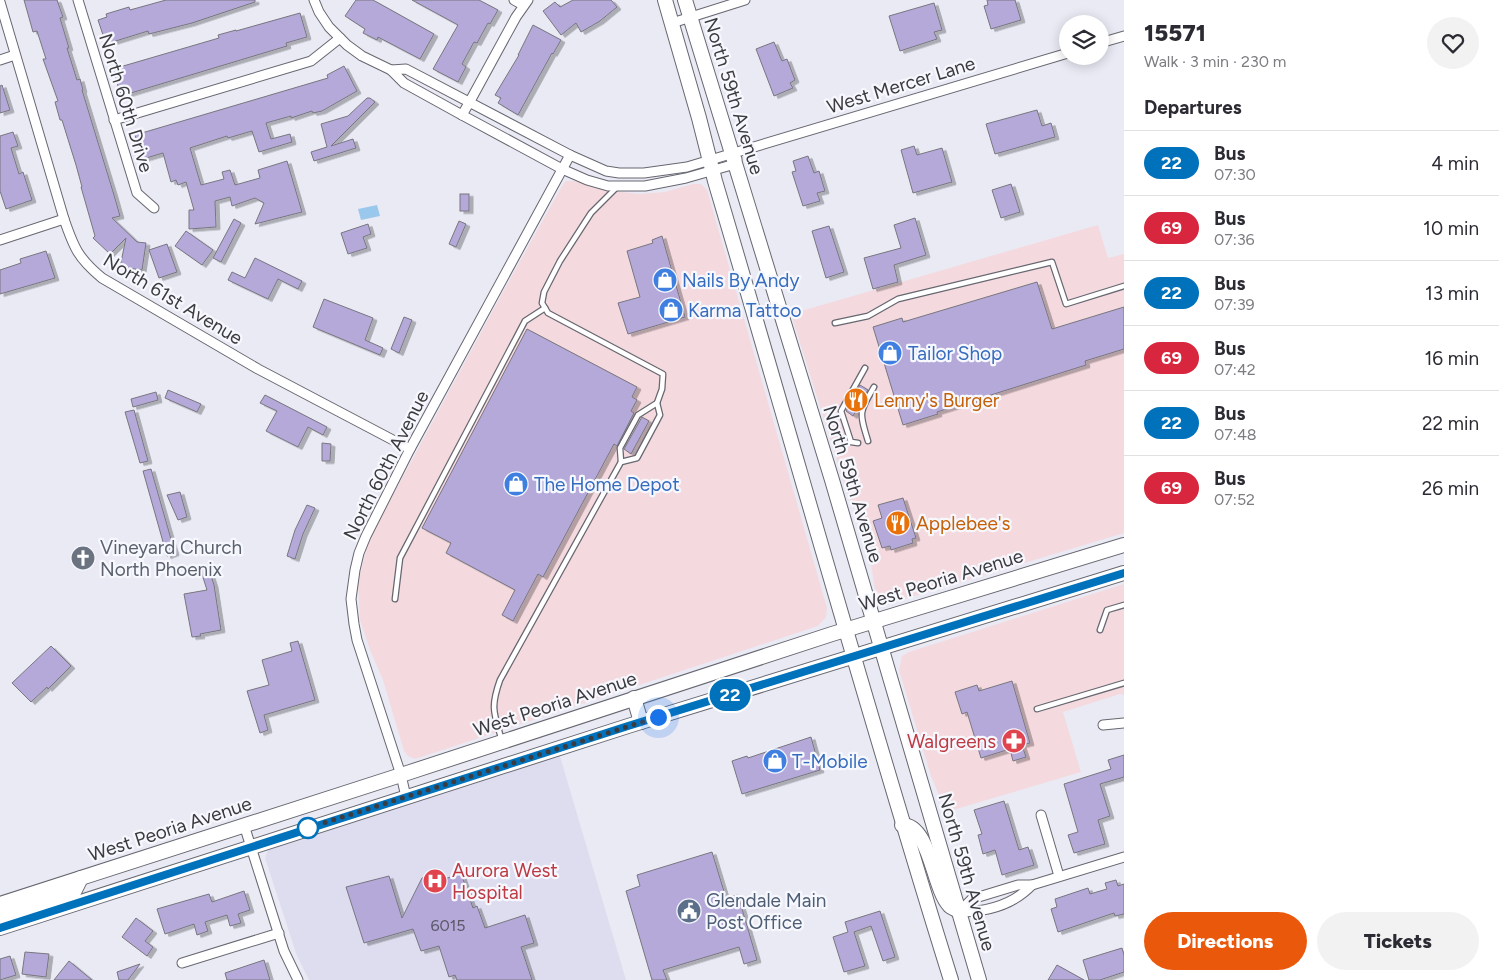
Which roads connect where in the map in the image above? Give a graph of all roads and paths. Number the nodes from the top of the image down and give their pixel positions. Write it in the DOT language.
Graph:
graph roads {
  1 [pos="78,0"];
  2 [pos="314,0"];
  3 [pos="514,0"];
  4 [pos="664,0"];
  5 [pos="685,0"];
  6 [pos="745,0"];
  7 [pos="0,2"];
  8 [pos="525,3"];
  9 [pos="690,17"];
  10 [pos="672,23"];
  11 [pos="1124,36"];
  12 [pos="340,38"];
  13 [pos="1109,40"];
  14 [pos="16,55"];
  15 [pos="1059,56"];
  16 [pos="0,60"];
  17 [pos="391,70"];
  18 [pos="470,103"];
  19 [pos="462,114"];
  20 [pos="114,120"];
  21 [pos="570,155"];
  22 [pos="737,155"];
  23 [pos="711,165"];
  24 [pos="562,169"];
  25 [pos="617,187"];
  26 [pos="154,208"];
  27 [pos="64,219"];
  28 [pos="0,240"];
  29 [pos="1124,286"];
  30 [pos="545,308"];
  31 [pos="835,324"];
  32 [pos="864,368"];
  33 [pos="874,387"];
  34 [pos="657,403"];
  35 [pos="868,441"];
  36 [pos="858,443"];
  37 [pos="410,449"];
  38 [pos="621,462"];
  39 [pos="1124,545"];
  40 [pos="1124,573"];
  41 [pos="395,599"];
  42 [pos="1124,605"];
  43 [pos="874,620"];
  44 [pos="845,629"];
  45 [pos="1100,630"];
  46 [pos="883,648"];
  47 [pos="853,658"];
  48 [pos="1124,683"];
  49 [pos="627,700"];
  50 [pos="1037,709"];
  51 [pos="635,724"];
  52 [pos="1124,724"];
  53 [pos="1103,725"];
  54 [pos="502,742"];
  55 [pos="401,775"];
  56 [pos="406,797"];
  57 [pos="1041,815"];
  58 [pos="244,825"];
  59 [pos="902,825"];
  60 [pos="252,846"];
  61 [pos="1124,857"];
  62 [pos="1059,876"];
  63 [pos="80,878"];
  64 [pos="1032,884"];
  65 [pos="0,904"];
  66 [pos="959,912"];
  67 [pos="0,918"];
  68 [pos="0,928"];
  69 [pos="279,933"];
  70 [pos="182,963"];
  71 [pos="298,980"];
  72 [pos="951,980"];
  73 [pos="979,980"];
  1 -- 20 [label="street, North 60th Drive"];
  2 -- 12 [label="street"];
  3 -- 8 [label="street"];
  4 -- 10 [label="main road, North 59th Avenue"];
  5 -- 9 [label="main road, North 59th Avenue"];
  6 -- 9 [label="street"];
  7 -- 14 [label="street, North 61st Avenue"];
  8 -- 18 [label="street"];
  9 -- 10 [label="street"];
  9 -- 22 [label="main road, North 59th Avenue"];
  10 -- 23 [label="main road, North 59th Avenue"];
  11 -- 13 [label="street"];
  12 -- 17 [label="street"];
  12 -- 20 [label="street"];
  14 -- 16 [label="street"];
  14 -- 27 [label="street, North 61st Avenue"];
  15 -- 22 [label="street, West Mercer Lane"];
  17 -- 18 [label="street"];
  17 -- 19 [label="street"];
  18 -- 19 [label="street"];
  18 -- 21 [label="street"];
  19 -- 24 [label="street"];
  20 -- 26 [label="street, North 60th Drive"];
  21 -- 23 [label="street, West Mercer Lane"];
  21 -- 24 [label="street, North 60th Avenue"];
  22 -- 23 [label="street, West Mercer Lane"];
  22 -- 43 [label="main road, North 59th Avenue"];
  23 -- 25 [label="street, West Mercer Lane"];
  23 -- 44 [label="main road, North 59th Avenue"];
  24 -- 25 [label="street, West Mercer Lane"];
  24 -- 37 [label="street, North 60th Avenue"];
  25 -- 30 [label="lane"];
  27 -- 28 [label="street"];
  27 -- 37 [label="street, North 61st Avenue"];
  29 -- 31 [label="lane"];
  30 -- 34 [label="lane"];
  30 -- 41 [label="lane"];
  32 -- 36 [label="lane"];
  33 -- 35 [label="lane"];
  34 -- 38 [label="lane"];
  34 -- 38 [label="lane"];
  37 -- 55 [label="street, North 60th Avenue"];
  38 -- 54 [label="lane"];
  39 -- 43 [label="main road, West Peoria Avenue"];
  40 -- 46 [label="main road"];
  42 -- 45 [label="lane"];
  43 -- 44 [label="main road, West Peoria Avenue"];
  43 -- 46 [label="main road, North 59th Avenue"];
  44 -- 47 [label="main road, North 59th Avenue"];
  44 -- 49 [label="main road, West Peoria Avenue"];
  46 -- 47 [label="main road"];
  46 -- 66 [label="main road, North 59th Avenue"];
  47 -- 51 [label="main road"];
  47 -- 59 [label="main road, North 59th Avenue"];
  48 -- 50 [label="lane"];
  49 -- 51 [label="main road"];
  49 -- 54 [label="main road, West Peoria Avenue"];
  51 -- 56 [label="main road"];
  52 -- 53 [label="street"];
  54 -- 55 [label="main road, West Peoria Avenue"];
  55 -- 56 [label="street, North 60th Avenue"];
  55 -- 58 [label="main road, West Peoria Avenue"];
  56 -- 60 [label="main road"];
  57 -- 62 [label="street"];
  58 -- 60 [label="street"];
  58 -- 63 [label="main road, West Peoria Avenue"];
  59 -- 66 [label="main road"];
  59 -- 72 [label="main road, North 59th Avenue"];
  60 -- 68 [label="main road"];
  60 -- 69 [label="street"];
  61 -- 62 [label="street"];
  62 -- 64 [label="street"];
  63 -- 65 [label="main road, West Peoria Avenue"];
  63 -- 67 [label="main road"];
  64 -- 66 [label="street"];
  64 -- 66 [label="street"];
  66 -- 73 [label="main road, North 59th Avenue"];
  69 -- 70 [label="street"];
  69 -- 71 [label="street"];
}
